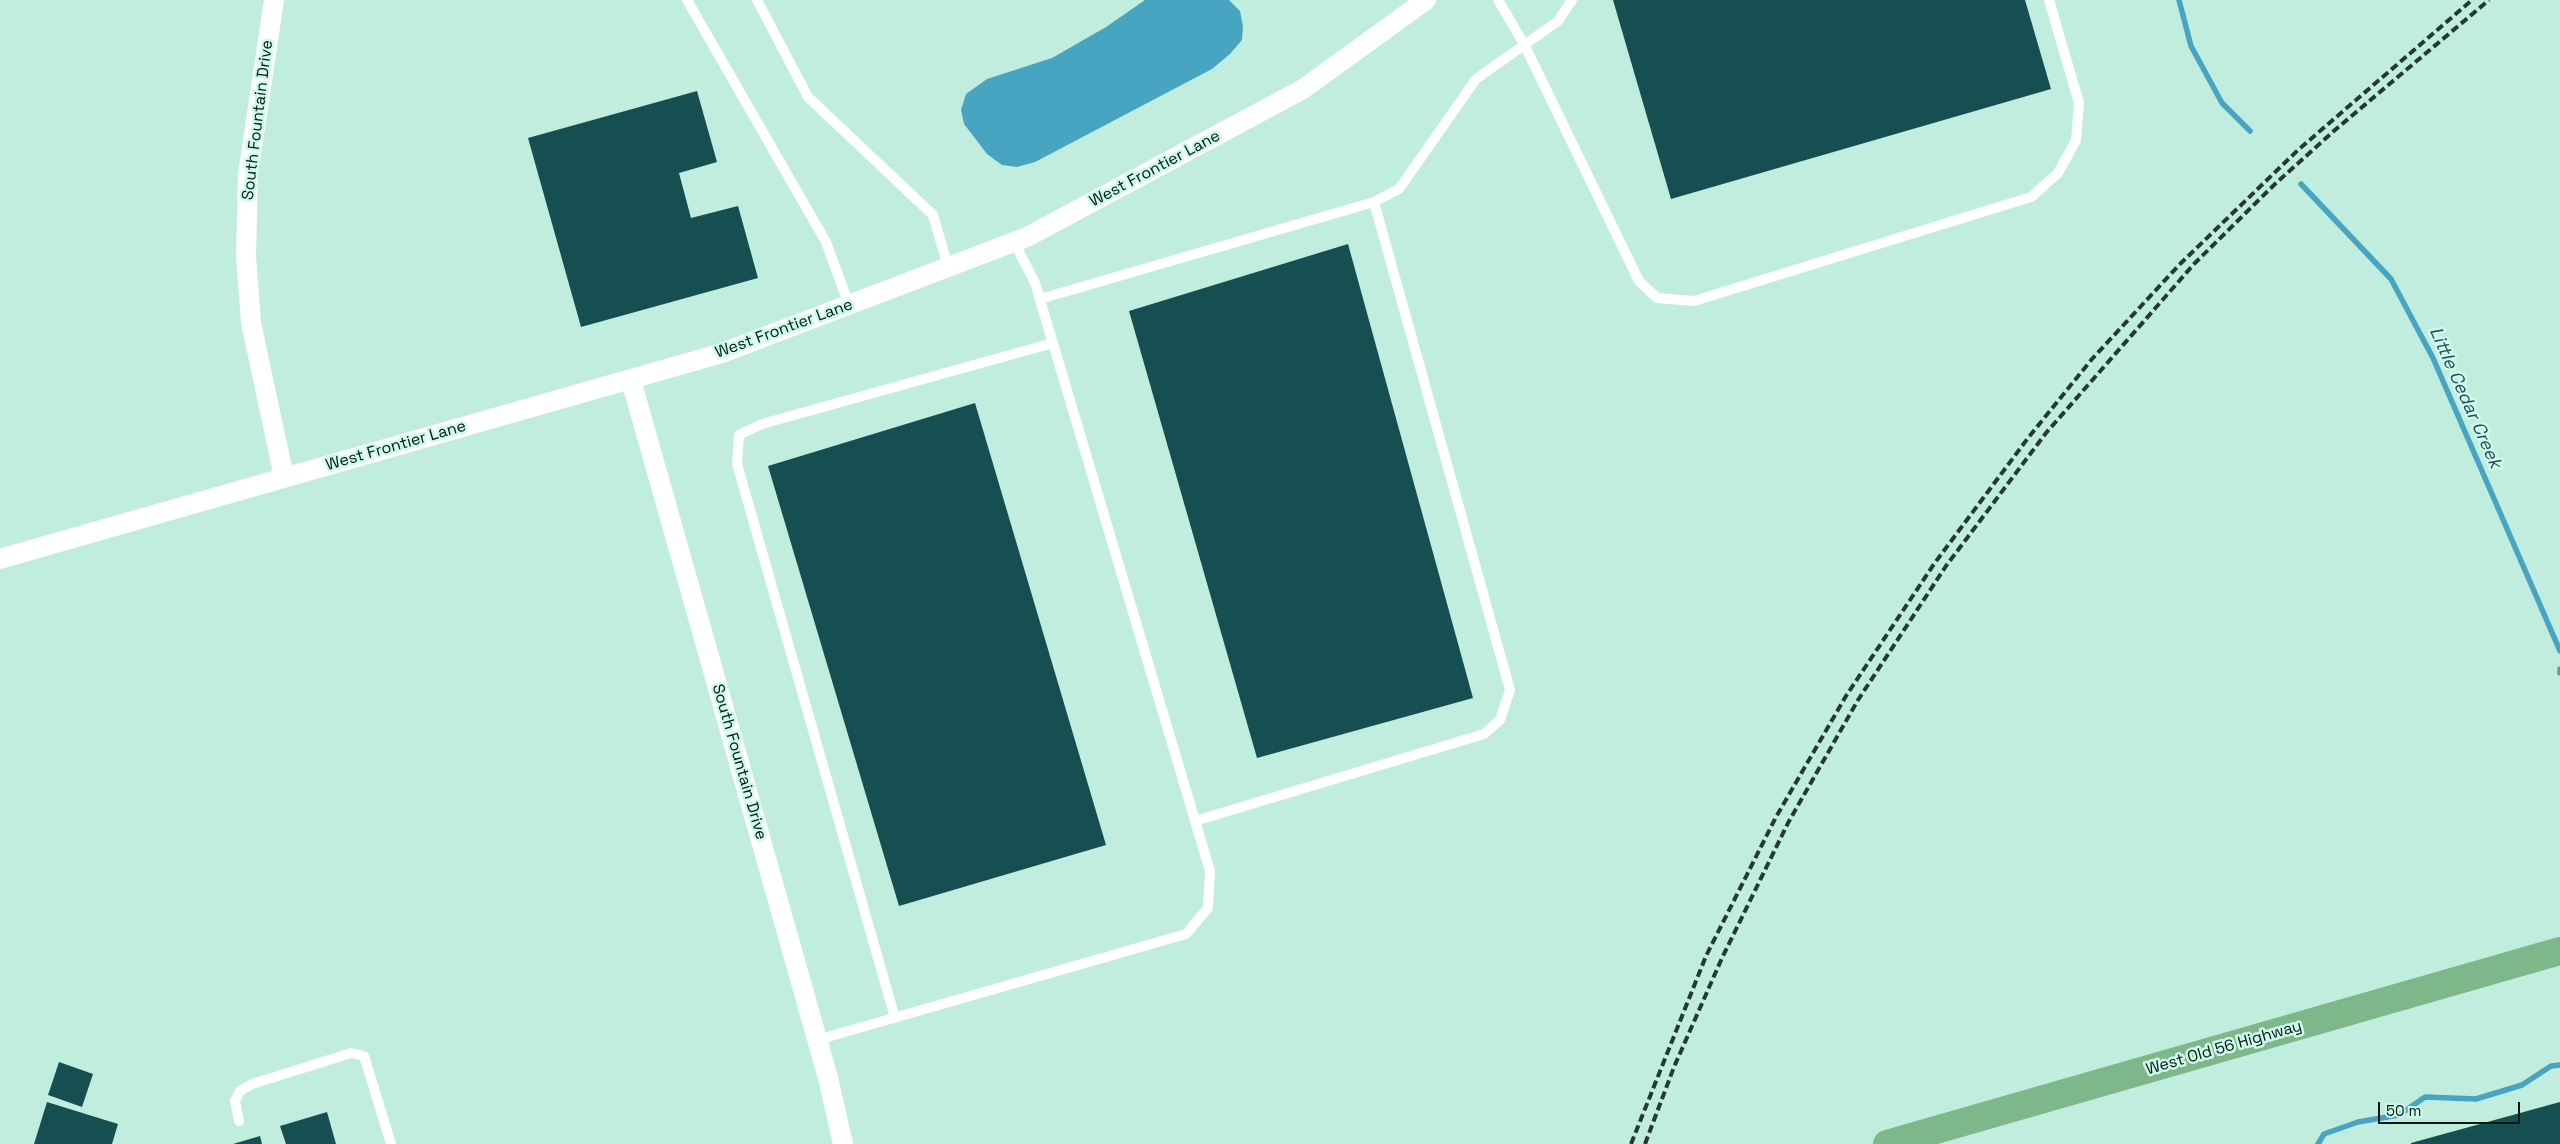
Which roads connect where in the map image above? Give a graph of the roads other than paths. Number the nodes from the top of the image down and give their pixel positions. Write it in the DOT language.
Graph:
graph roads {
  1 [pos="274,0"];
  2 [pos="687,0"];
  3 [pos="757,0"];
  4 [pos="1426,0"];
  5 [pos="1498,0"];
  6 [pos="1572,0"];
  7 [pos="2049,0"];
  8 [pos="1524,44"];
  9 [pos="1374,202"];
  10 [pos="1014,242"];
  11 [pos="948,267"];
  12 [pos="1040,298"];
  13 [pos="849,305"];
  14 [pos="1053,343"];
  15 [pos="631,380"];
  16 [pos="284,477"];
  17 [pos="0,559"];
  18 [pos="1195,821"];
  19 [pos="2560,951"];
  20 [pos="894,1018"];
  21 [pos="817,1040"];
  22 [pos="239,1121"];
  23 [pos="391,1144"];
  24 [pos="843,1144"];
  25 [pos="1888,1144"];
  1 -- 16 [label="street, South Fountain Drive"];
  2 -- 13 [label="lane"];
  3 -- 11 [label="lane"];
  4 -- 10 [label="street, West Frontier Lane"];
  5 -- 8 [label="lane"];
  6 -- 8 [label="lane"];
  7 -- 8 [label="lane"];
  8 -- 9 [label="lane"];
  9 -- 12 [label="lane"];
  9 -- 18 [label="lane"];
  10 -- 11 [label="street, West Frontier Lane"];
  10 -- 12 [label="lane"];
  11 -- 13 [label="street, West Frontier Lane"];
  12 -- 14 [label="lane"];
  13 -- 15 [label="street, West Frontier Lane"];
  14 -- 18 [label="lane"];
  14 -- 20 [label="lane"];
  15 -- 16 [label="street, West Frontier Lane"];
  15 -- 21 [label="street, South Fountain Drive"];
  16 -- 17 [label="street, West Frontier Lane"];
  18 -- 20 [label="lane"];
  19 -- 25 [label="highway, West Old 56 Highway"];
  20 -- 21 [label="lane"];
  21 -- 24 [label="street, South Fountain Drive"];
  22 -- 23 [label="lane"];
}
